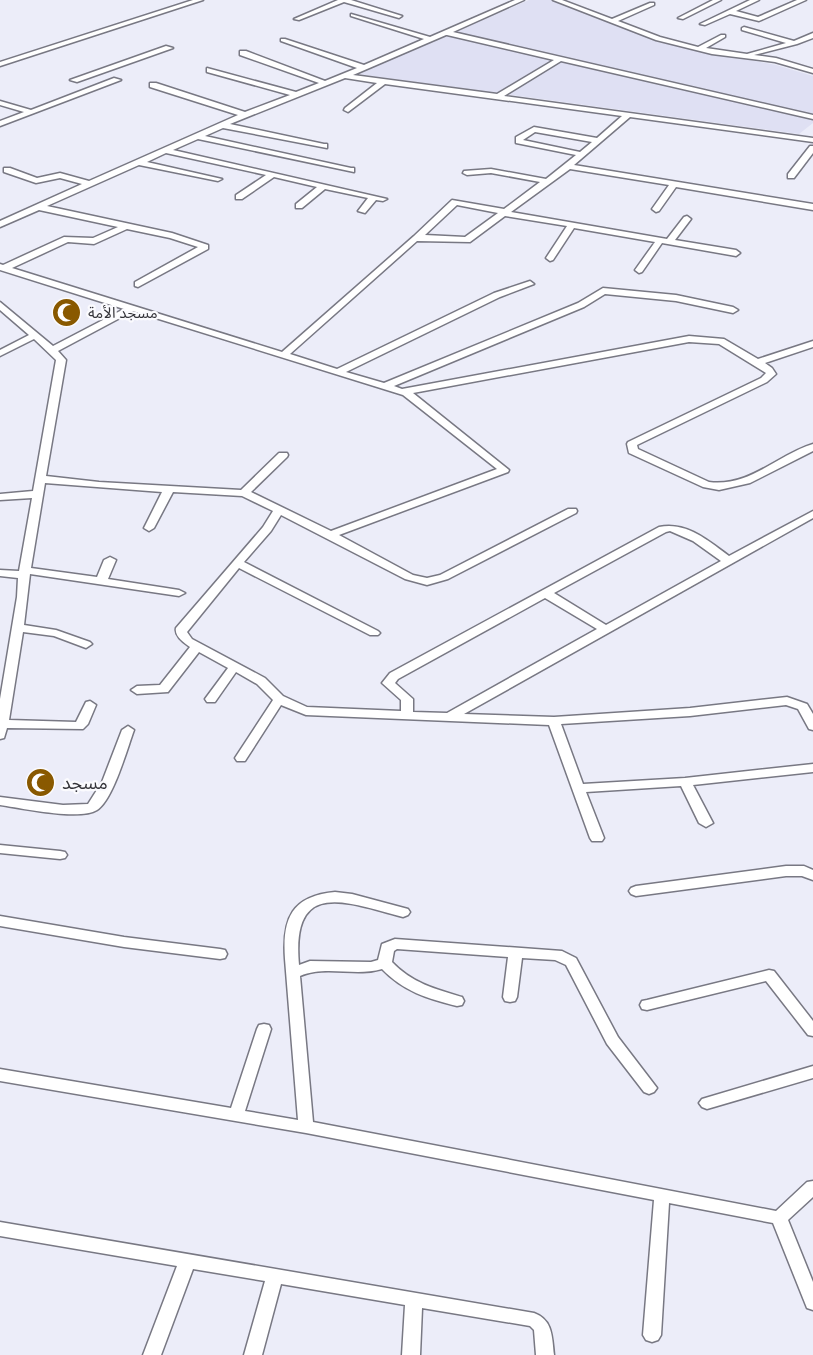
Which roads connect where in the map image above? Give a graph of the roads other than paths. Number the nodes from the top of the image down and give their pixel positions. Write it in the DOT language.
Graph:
graph roads {
  1 [pos="201,0"];
  2 [pos="344,0"];
  3 [pos="521,0"];
  4 [pos="556,0"];
  5 [pos="586,0"];
  6 [pos="718,0"];
  7 [pos="756,0"];
  8 [pos="803,0"];
  9 [pos="652,4"];
  10 [pos="571,6"];
  11 [pos="730,12"];
  12 [pos="353,15"];
  13 [pos="399,16"];
  14 [pos="681,18"];
  15 [pos="297,19"];
  16 [pos="610,22"];
  17 [pos="704,24"];
  18 [pos="813,27"];
  19 [pos="744,29"];
  20 [pos="447,33"];
  21 [pos="813,35"];
  22 [pos="723,36"];
  23 [pos="430,39"];
  24 [pos="283,40"];
  25 [pos="794,43"];
  26 [pos="169,48"];
  27 [pos="699,49"];
  28 [pos="243,53"];
  29 [pos="746,55"];
  30 [pos="560,59"];
  31 [pos="772,60"];
  32 [pos="0,64"];
  33 [pos="364,68"];
  34 [pos="210,70"];
  35 [pos="813,71"];
  36 [pos="344,75"];
  37 [pos="117,80"];
  38 [pos="384,81"];
  39 [pos="325,83"];
  40 [pos="153,85"];
  41 [pos="92,89"];
  42 [pos="295,94"];
  43 [pos="500,95"];
  44 [pos="0,103"];
  45 [pos="348,110"];
  46 [pos="30,112"];
  47 [pos="245,114"];
  48 [pos="627,116"];
  49 [pos="813,117"];
  50 [pos="0,124"];
  51 [pos="222,125"];
  52 [pos="196,136"];
  53 [pos="580,137"];
  54 [pos="811,137"];
  55 [pos="596,140"];
  56 [pos="324,146"];
  57 [pos="813,148"];
  58 [pos="163,150"];
  59 [pos="564,151"];
  60 [pos="580,154"];
  61 [pos="137,162"];
  62 [pos="568,166"];
  63 [pos="7,170"];
  64 [pos="351,170"];
  65 [pos="467,173"];
  66 [pos="273,174"];
  67 [pos="790,176"];
  68 [pos="218,179"];
  69 [pos="546,182"];
  70 [pos="89,184"];
  71 [pos="674,184"];
  72 [pos="323,186"];
  73 [pos="460,190"];
  74 [pos="239,197"];
  75 [pos="455,202"];
  76 [pos="299,206"];
  77 [pos="39,207"];
  78 [pos="813,207"];
  79 [pos="656,209"];
  80 [pos="362,211"];
  81 [pos="505,212"];
  82 [pos="687,219"];
  83 [pos="0,224"];
  84 [pos="572,225"];
  85 [pos="126,226"];
  86 [pos="417,237"];
  87 [pos="665,241"];
  88 [pos="736,253"];
  89 [pos="550,258"];
  90 [pos="2,267"];
  91 [pos="639,270"];
  92 [pos="138,284"];
  93 [pos="530,284"];
  94 [pos="0,305"];
  95 [pos="132,308"];
  96 [pos="733,310"];
  97 [pos="35,335"];
  98 [pos="813,344"];
  99 [pos="52,350"];
  100 [pos="1,352"];
  101 [pos="284,355"];
  102 [pos="757,363"];
  103 [pos="338,372"];
  104 [pos="384,387"];
  105 [pos="406,392"];
  106 [pos="813,447"];
  107 [pos="283,455"];
  108 [pos="41,479"];
  109 [pos="169,489"];
  110 [pos="244,493"];
  111 [pos="38,494"];
  112 [pos="0,497"];
  113 [pos="279,509"];
  114 [pos="572,511"];
  115 [pos="813,514"];
  116 [pos="149,528"];
  117 [pos="329,535"];
  118 [pos="110,560"];
  119 [pos="729,561"];
  120 [pos="237,563"];
  121 [pos="0,573"];
  122 [pos="24,573"];
  123 [pos="101,582"];
  124 [pos="179,593"];
  125 [pos="547,594"];
  126 [pos="18,628"];
  127 [pos="605,629"];
  128 [pos="375,633"];
  129 [pos="86,644"];
  130 [pos="197,646"];
  131 [pos="235,666"];
  132 [pos="137,690"];
  133 [pos="3,694"];
  134 [pos="211,699"];
  135 [pos="279,699"];
  136 [pos="90,705"];
  137 [pos="407,715"];
  138 [pos="447,718"];
  139 [pos="554,721"];
  140 [pos="813,726"];
  141 [pos="1,728"];
  142 [pos="128,729"];
  143 [pos="241,758"];
  144 [pos="813,768"];
  145 [pos="685,782"];
  146 [pos="580,788"];
  147 [pos="0,801"];
  148 [pos="706,823"];
  149 [pos="597,838"];
  150 [pos="0,849"];
  151 [pos="60,855"];
  152 [pos="813,875"];
  153 [pos="636,891"];
  154 [pos="403,912"];
  155 [pos="0,921"];
  156 [pos="516,952"];
  157 [pos="220,954"];
  158 [pos="385,963"];
  159 [pos="293,973"];
  160 [pos="510,997"];
  161 [pos="458,1001"];
  162 [pos="646,1005"];
  163 [pos="264,1029"];
  164 [pos="813,1031"];
  165 [pos="813,1072"];
  166 [pos="0,1075"];
  167 [pos="649,1088"];
  168 [pos="707,1102"];
  169 [pos="236,1116"];
  170 [pos="306,1127"];
  171 [pos="813,1187"];
  172 [pos="662,1195"];
  173 [pos="779,1218"];
  174 [pos="0,1229"];
  175 [pos="188,1260"];
  176 [pos="275,1276"];
  177 [pos="414,1300"];
  178 [pos="813,1303"];
  179 [pos="652,1335"];
  180 [pos="152,1355"];
  181 [pos="253,1355"];
  182 [pos="411,1355"];
  183 [pos="545,1355"];
  1 -- 32 [label="street"];
  2 -- 13 [label="street"];
  2 -- 15 [label="street"];
  3 -- 20 [label="street"];
  4 -- 10 [label="street"];
  5 -- 10 [label="street"];
  6 -- 14 [label="street"];
  7 -- 11 [label="street"];
  8 -- 11 [label="street"];
  9 -- 16 [label="street"];
  10 -- 16 [label="street"];
  11 -- 17 [label="street"];
  12 -- 23 [label="street"];
  16 -- 27 [label="street"];
  18 -- 21 [label="street"];
  19 -- 25 [label="street"];
  20 -- 23 [label="street"];
  20 -- 30 [label="street"];
  21 -- 25 [label="street"];
  22 -- 27 [label="street"];
  23 -- 33 [label="street"];
  24 -- 33 [label="street"];
  25 -- 29 [label="street"];
  25 -- 31 [label="street"];
  26 -- 41 [label="street"];
  27 -- 29 [label="street"];
  28 -- 39 [label="street"];
  29 -- 31 [label="street"];
  30 -- 43 [label="street"];
  30 -- 49 [label="street"];
  31 -- 35 [label="street"];
  33 -- 36 [label="street"];
  34 -- 42 [label="street"];
  36 -- 38 [label="street"];
  36 -- 39 [label="street"];
  37 -- 41 [label="street"];
  38 -- 45 [label="street"];
  38 -- 48 [label="street"];
  39 -- 42 [label="street"];
  40 -- 47 [label="street"];
  41 -- 46 [label="street"];
  42 -- 47 [label="street"];
  44 -- 46 [label="street"];
  46 -- 50 [label="street"];
  47 -- 51 [label="street"];
  48 -- 54 [label="street"];
  48 -- 55 [label="street"];
  51 -- 52 [label="street"];
  51 -- 56 [label="street"];
  52 -- 58 [label="street"];
  52 -- 64 [label="street"];
  53 -- 55 [label="street"];
  53 -- 59 [label="street"];
  53 -- 59 [label="street"];
  55 -- 60 [label="street"];
  57 -- 67 [label="street"];
  58 -- 61 [label="street"];
  58 -- 66 [label="street"];
  59 -- 60 [label="street"];
  60 -- 62 [label="street"];
  61 -- 68 [label="street"];
  61 -- 70 [label="street"];
  62 -- 69 [label="street"];
  62 -- 71 [label="street"];
  63 -- 70 [label="street"];
  65 -- 69 [label="street"];
  66 -- 72 [label="street"];
  66 -- 74 [label="street"];
  69 -- 81 [label="street"];
  70 -- 77 [label="street"];
  71 -- 78 [label="street"];
  71 -- 79 [label="street"];
  72 -- 76 [label="street"];
  72 -- 80 [label="street"];
  73 -- 75 [label="street"];
  75 -- 81 [label="street"];
  75 -- 86 [label="street"];
  77 -- 83 [label="street"];
  77 -- 85 [label="street"];
  81 -- 84 [label="street"];
  81 -- 86 [label="street"];
  82 -- 87 [label="street"];
  84 -- 87 [label="street"];
  84 -- 89 [label="street"];
  85 -- 90 [label="street"];
  85 -- 92 [label="street"];
  86 -- 101 [label="street"];
  87 -- 88 [label="street"];
  87 -- 91 [label="street"];
  90 -- 95 [label="street"];
  93 -- 103 [label="street"];
  94 -- 97 [label="street"];
  95 -- 99 [label="street"];
  95 -- 101 [label="street"];
  96 -- 104 [label="street"];
  97 -- 99 [label="street"];
  97 -- 100 [label="street"];
  98 -- 102 [label="street"];
  99 -- 108 [label="street"];
  101 -- 103 [label="street"];
  102 -- 105 [label="street"];
  102 -- 106 [label="street"];
  103 -- 104 [label="street"];
  104 -- 105 [label="street"];
  105 -- 117 [label="street"];
  107 -- 110 [label="street"];
  108 -- 109 [label="street"];
  108 -- 111 [label="street"];
  109 -- 110 [label="street"];
  109 -- 116 [label="street"];
  110 -- 113 [label="street"];
  111 -- 112 [label="street"];
  111 -- 122 [label="street"];
  113 -- 117 [label="street"];
  113 -- 120 [label="street"];
  114 -- 117 [label="street"];
  115 -- 119 [label="street"];
  118 -- 123 [label="street"];
  119 -- 125 [label="street"];
  119 -- 127 [label="street"];
  120 -- 128 [label="street"];
  120 -- 130 [label="street"];
  121 -- 122 [label="street"];
  122 -- 123 [label="street"];
  122 -- 126 [label="street"];
  123 -- 124 [label="street"];
  125 -- 127 [label="street"];
  125 -- 137 [label="street"];
  126 -- 129 [label="street"];
  126 -- 133 [label="street"];
  127 -- 138 [label="street"];
  130 -- 131 [label="street"];
  130 -- 132 [label="street"];
  131 -- 134 [label="street"];
  131 -- 135 [label="street"];
  133 -- 141 [label="street"];
  135 -- 137 [label="street"];
  135 -- 143 [label="street"];
  136 -- 141 [label="street"];
  137 -- 138 [label="street"];
  138 -- 139 [label="street"];
  139 -- 140 [label="street"];
  139 -- 146 [label="street"];
  142 -- 147 [label="street"];
  144 -- 145 [label="street"];
  145 -- 146 [label="street"];
  145 -- 148 [label="street"];
  146 -- 149 [label="street"];
  150 -- 151 [label="street"];
  152 -- 153 [label="street"];
  154 -- 159 [label="street"];
  155 -- 157 [label="street"];
  156 -- 158 [label="street"];
  156 -- 160 [label="street"];
  156 -- 167 [label="street"];
  158 -- 159 [label="street"];
  158 -- 161 [label="street"];
  159 -- 170 [label="street"];
  162 -- 164 [label="street"];
  163 -- 169 [label="street"];
  165 -- 168 [label="street"];
  166 -- 169 [label="street"];
  169 -- 170 [label="street"];
  170 -- 172 [label="street"];
  171 -- 173 [label="street"];
  172 -- 173 [label="street"];
  172 -- 179 [label="street"];
  173 -- 178 [label="street"];
  174 -- 175 [label="street"];
  175 -- 176 [label="street"];
  175 -- 180 [label="street"];
  176 -- 177 [label="street"];
  176 -- 181 [label="street"];
  177 -- 182 [label="street"];
  177 -- 183 [label="street"];
}
